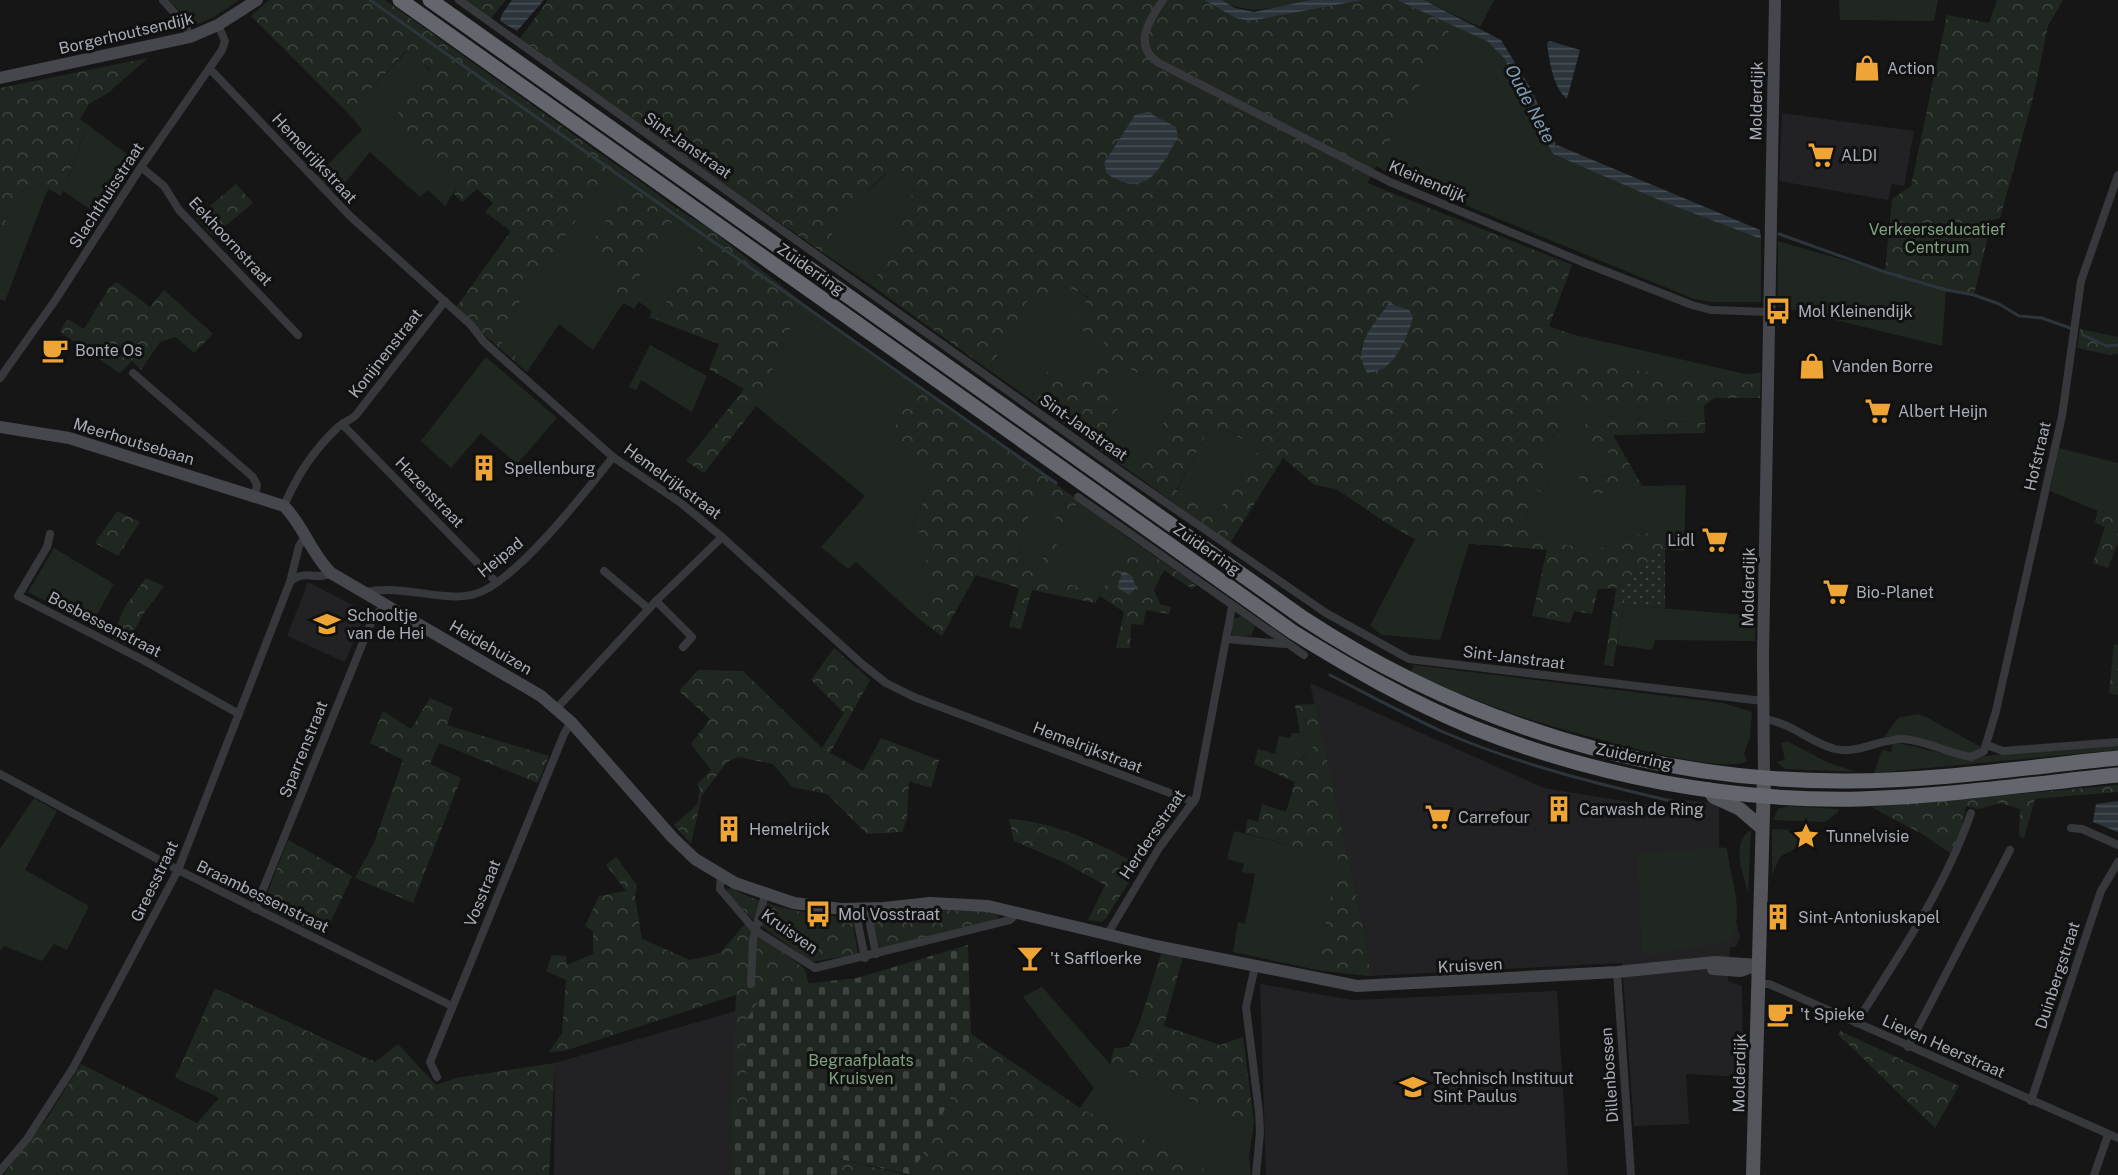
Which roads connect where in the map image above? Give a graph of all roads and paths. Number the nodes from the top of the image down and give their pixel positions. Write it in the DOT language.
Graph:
graph roads {
  1 [pos="163,0"];
  2 [pos="399,0"];
  3 [pos="430,0"];
  4 [pos="459,0"];
  5 [pos="1163,0"];
  6 [pos="1775,0"];
  7 [pos="254,1"];
  8 [pos="218,25"];
  9 [pos="190,37"];
  10 [pos="210,69"];
  11 [pos="0,78"];
  12 [pos="141,167"];
  13 [pos="2118,175"];
  14 [pos="445,301"];
  15 [pos="1769,312"];
  16 [pos="298,335"];
  17 [pos="133,373"];
  18 [pos="0,378"];
  19 [pos="342,424"];
  20 [pos="0,427"];
  21 [pos="613,457"];
  22 [pos="255,495"];
  23 [pos="1078,498"];
  24 [pos="284,506"];
  25 [pos="50,534"];
  26 [pos="722,537"];
  27 [pos="304,538"];
  28 [pos="604,571"];
  29 [pos="331,573"];
  30 [pos="291,582"];
  31 [pos="496,582"];
  32 [pos="366,592"];
  33 [pos="656,601"];
  34 [pos="385,604"];
  35 [pos="1232,607"];
  36 [pos="649,609"];
  37 [pos="1226,639"];
  38 [pos="1285,644"];
  39 [pos="683,647"];
  40 [pos="1304,655"];
  41 [pos="1763,701"];
  42 [pos="557,708"];
  43 [pos="239,714"];
  44 [pos="1763,719"];
  45 [pos="571,722"];
  46 [pos="2118,742"];
  47 [pos="1987,745"];
  48 [pos="2118,758"];
  49 [pos="0,774"];
  50 [pos="2118,775"];
  51 [pos="1764,778"];
  52 [pos="1708,789"];
  53 [pos="1763,795"];
  54 [pos="1194,802"];
  55 [pos="1971,813"];
  56 [pos="1762,828"];
  57 [pos="2071,828"];
  58 [pos="2118,844"];
  59 [pos="2010,850"];
  60 [pos="2118,862"];
  61 [pos="178,870"];
  62 [pos="721,876"];
  63 [pos="765,895"];
  64 [pos="255,909"];
  65 [pos="861,909"];
  66 [pos="1018,912"];
  67 [pos="755,930"];
  68 [pos="1107,935"];
  69 [pos="876,954"];
  70 [pos="865,958"];
  71 [pos="1758,965"];
  72 [pos="1255,966"];
  73 [pos="1617,972"];
  74 [pos="751,984"];
  75 [pos="1758,984"];
  76 [pos="452,1006"];
  77 [pos="1856,1023"];
  78 [pos="1908,1047"];
  79 [pos="437,1077"];
  80 [pos="2031,1101"];
  81 [pos="2108,1135"];
  82 [pos="2118,1138"];
  83 [pos="0,1171"];
  84 [pos="1256,1175"];
  85 [pos="1631,1175"];
  86 [pos="1753,1175"];
  87 [pos="2094,1175"];
  1 -- 9 [label="street"];
  2 -- 52 [label="highway, Zuiderring"];
  3 -- 51 [label="highway, Zuiderring"];
  4 -- 41 [label="street, Sint-Janstraat"];
  5 -- 15 [label="street, Kleinendijk"];
  6 -- 15 [label="street, Molderdijk"];
  7 -- 8 [label="street, Borgerhoutsendijk"];
  8 -- 9 [label="street, Borgerhoutsendijk"];
  8 -- 10 [label="street, Slachthuisstraat"];
  9 -- 11 [label="street, Borgerhoutsendijk"];
  10 -- 12 [label="street, Slachthuisstraat"];
  10 -- 14 [label="street, Hemelrijkstraat"];
  12 -- 16 [label="street, Eekhoornstraat"];
  12 -- 18 [label="street, Slachthuisstraat"];
  13 -- 47 [label="street, Hofstraat"];
  14 -- 19 [label="street, Konijnenstraat"];
  14 -- 21 [label="street, Hemelrijkstraat"];
  15 -- 41 [label="street, Molderdijk"];
  17 -- 22 [label="street"];
  19 -- 24 [label="street, Konijnenstraat"];
  19 -- 31 [label="street, Hazenstraat"];
  20 -- 22 [label="street, Meerhoutsebaan"];
  21 -- 26 [label="street, Hemelrijkstraat"];
  21 -- 31 [label="street, Heipad"];
  22 -- 24 [label="street"];
  23 -- 35 [label="street"];
  24 -- 27 [label="street, Heidehuizen"];
  25 -- 43 [label="street, Bosbessenstraat"];
  26 -- 33 [label="street"];
  26 -- 54 [label="street, Hemelrijkstraat"];
  27 -- 29 [label="street, Heidehuizen"];
  27 -- 30 [label="street, Greesstraat"];
  28 -- 36 [label="street"];
  29 -- 30 [label="street"];
  29 -- 32 [label="street, Heidehuizen"];
  30 -- 43 [label="street, Greesstraat"];
  31 -- 32 [label="street, Heipad"];
  32 -- 34 [label="street, Heidehuizen"];
  33 -- 36 [label="street"];
  33 -- 39 [label="street"];
  34 -- 42 [label="street, Heidehuizen"];
  34 -- 64 [label="street, Sparrenstraat"];
  35 -- 37 [label="street, Herdersstraat"];
  35 -- 38 [label="street"];
  36 -- 42 [label="street"];
  37 -- 38 [label="street"];
  37 -- 54 [label="street, Herdersstraat"];
  38 -- 40 [label="street"];
  41 -- 44 [label="street, Molderdijk"];
  42 -- 45 [label="street, Heidehuizen"];
  43 -- 61 [label="street, Greesstraat"];
  44 -- 47 [label="street"];
  44 -- 51 [label="street, Molderdijk"];
  45 -- 62 [label="street, Heidehuizen"];
  45 -- 76 [label="street, Vosstraat"];
  46 -- 47 [label="street"];
  48 -- 51 [label="highway, Zuiderring"];
  49 -- 61 [label="street, Braambessenstraat"];
  50 -- 53 [label="highway, Zuiderring"];
  51 -- 53 [label="main road, Molderdijk"];
  52 -- 53 [label="highway, Zuiderring"];
  52 -- 56 [label="main road"];
  53 -- 56 [label="main road, Molderdijk"];
  54 -- 68 [label="street, Herdersstraat"];
  55 -- 77 [label="street"];
  56 -- 71 [label="main road, Molderdijk"];
  57 -- 58 [label="street"];
  59 -- 78 [label="street"];
  60 -- 80 [label="street, Duinbergstraat"];
  61 -- 64 [label="street, Braambessenstraat"];
  61 -- 83 [label="street, Greesstraat"];
  62 -- 63 [label="street, Kruisven"];
  62 -- 67 [label="street, Kruisven"];
  63 -- 65 [label="street, Kruisven"];
  63 -- 67 [label="street"];
  64 -- 76 [label="street, Braambessenstraat"];
  65 -- 66 [label="street, Kruisven"];
  65 -- 69 [label="street"];
  65 -- 70 [label="street"];
  66 -- 68 [label="street, Kruisven"];
  66 -- 69 [label="street, Kruisven"];
  67 -- 70 [label="street, Kruisven"];
  67 -- 74 [label="street"];
  68 -- 72 [label="street, Kruisven"];
  69 -- 70 [label="street, Kruisven"];
  71 -- 73 [label="street, Kruisven"];
  71 -- 75 [label="main road, Molderdijk"];
  72 -- 73 [label="street, Kruisven"];
  72 -- 84 [label="street"];
  73 -- 85 [label="street, Dillenbossen"];
  75 -- 77 [label="street, Lieven Heerstraat"];
  75 -- 86 [label="main road, Molderdijk"];
  76 -- 79 [label="street, Vosstraat"];
  77 -- 78 [label="street, Lieven Heerstraat"];
  78 -- 80 [label="street, Lieven Heerstraat"];
  80 -- 81 [label="street, Lieven Heerstraat"];
  81 -- 82 [label="street, Lieven Heerstraat"];
  81 -- 87 [label="street"];
}
